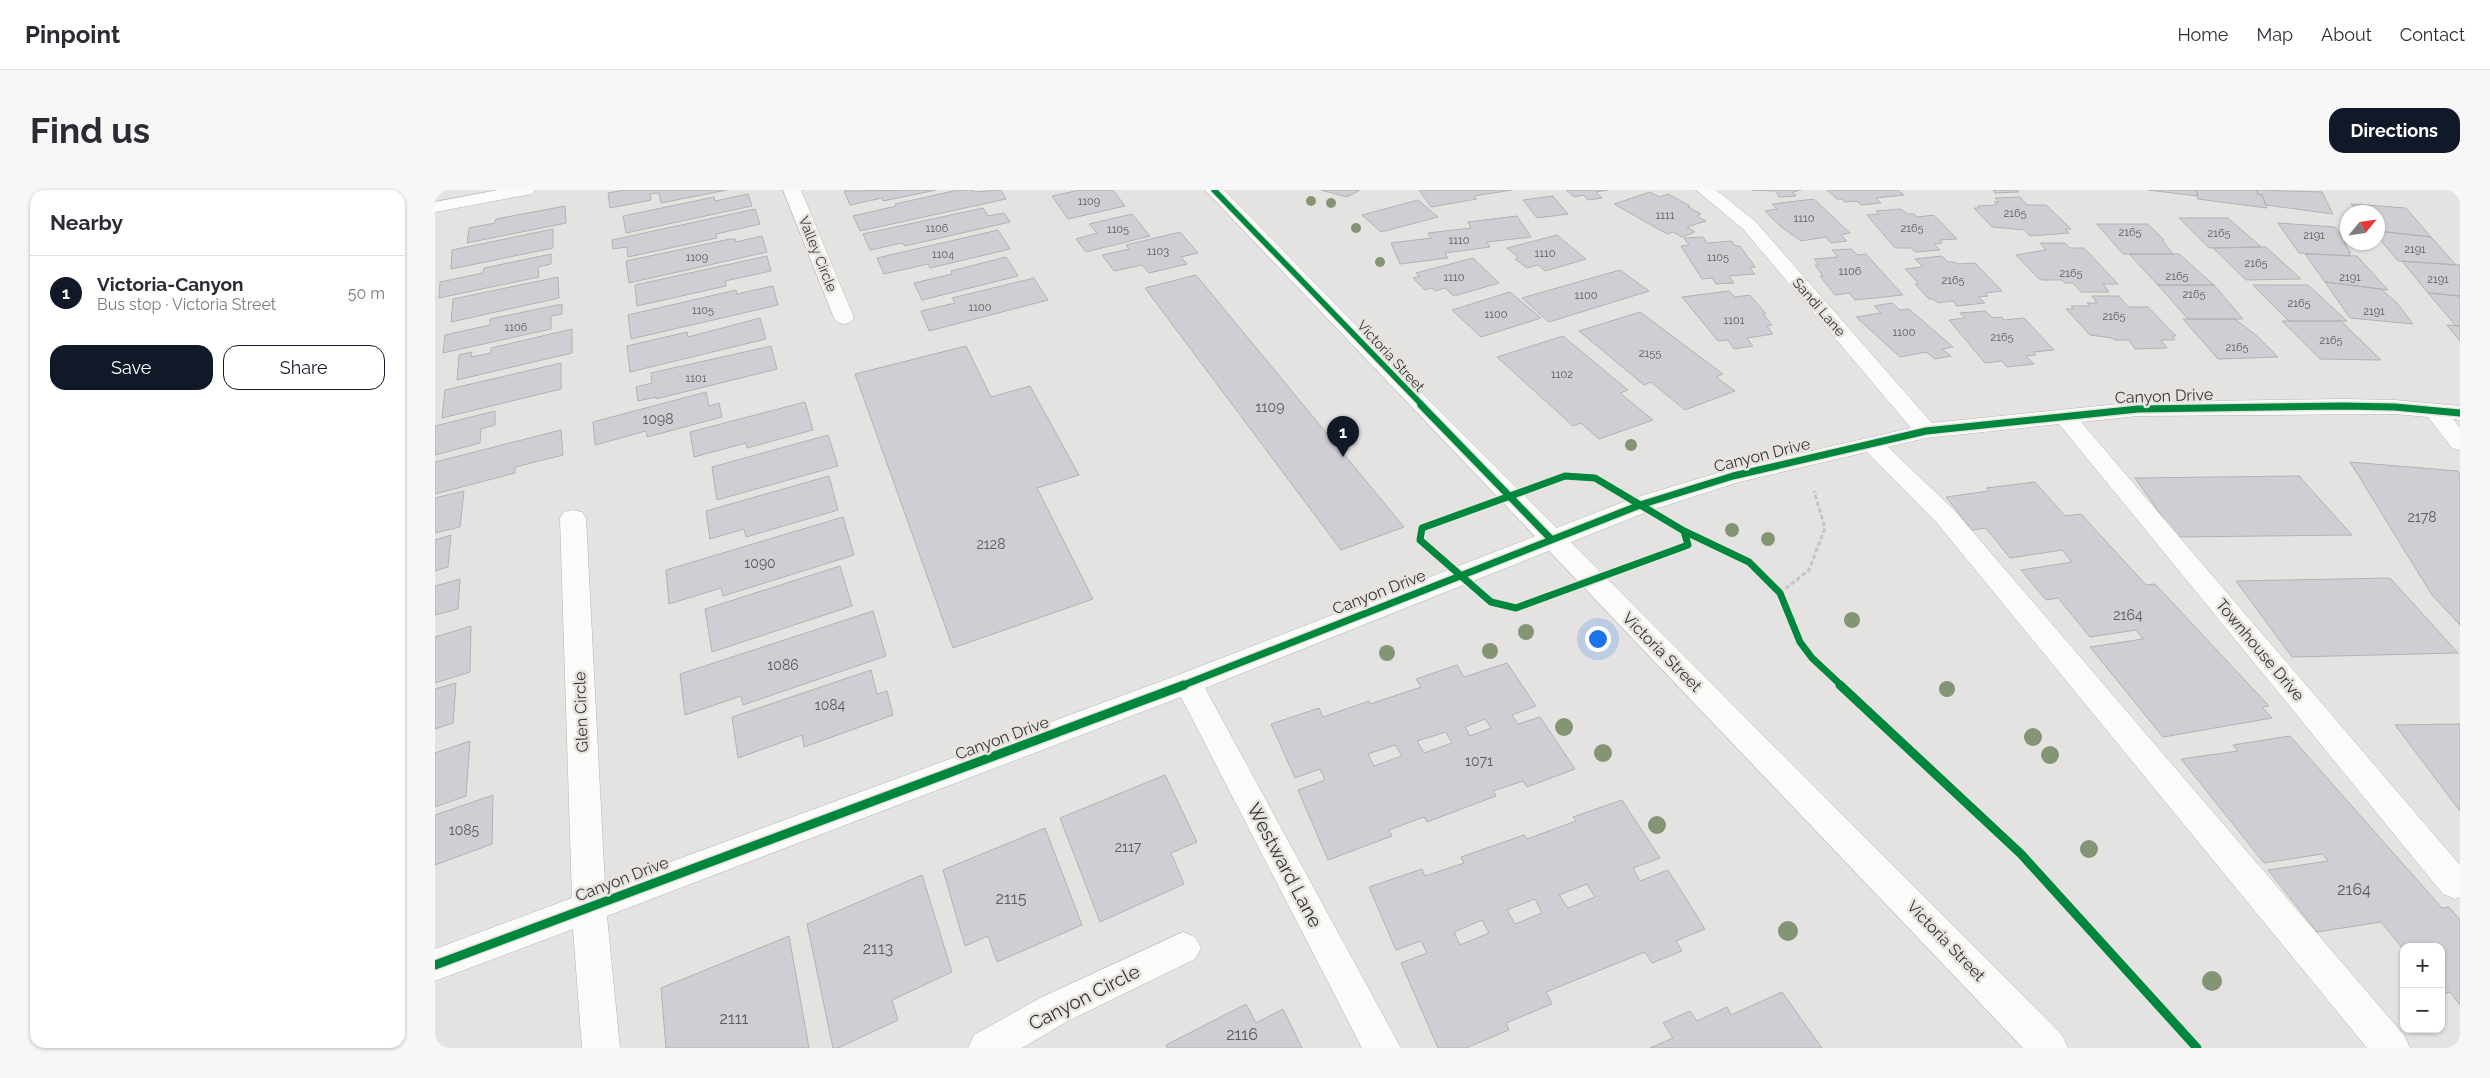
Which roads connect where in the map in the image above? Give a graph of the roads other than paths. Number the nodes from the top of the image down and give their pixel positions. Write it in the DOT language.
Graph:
graph roads {
  1 [pos="526,190"];
  2 [pos="792,190"];
  3 [pos="1214,190"];
  4 [pos="1705,190"];
  5 [pos="435,207"];
  6 [pos="844,318"];
  7 [pos="2435,411"];
  8 [pos="2460,413"];
  9 [pos="2063,416"];
  10 [pos="1926,431"];
  11 [pos="1871,443"];
  12 [pos="2460,443"];
  13 [pos="573,518"];
  14 [pos="1551,539"];
  15 [pos="1189,683"];
  16 [pos="2455,884"];
  17 [pos="589,906"];
  18 [pos="1183,948"];
  19 [pos="435,966"];
  20 [pos="601,1048"];
  21 [pos="987,1048"];
  22 [pos="1382,1048"];
  23 [pos="2049,1048"];
  24 [pos="2391,1048"];
  1 -- 5 [label="street"];
  2 -- 6 [label="street, Valley Circle"];
  3 -- 14 [label="street, Victoria Street"];
  4 -- 10 [label="street, Sandi Lane"];
  7 -- 8 [label="street, Canyon Drive"];
  7 -- 9 [label="street, Canyon Drive"];
  7 -- 12 [label="street"];
  9 -- 10 [label="street, Canyon Drive"];
  9 -- 16 [label="street, Townhouse Drive"];
  10 -- 11 [label="street, Canyon Drive"];
  11 -- 14 [label="street, Canyon Drive"];
  11 -- 24 [label="street"];
  13 -- 17 [label="street, Glen Circle"];
  14 -- 15 [label="street, Canyon Drive"];
  14 -- 23 [label="street, Victoria Street"];
  15 -- 17 [label="street, Canyon Drive"];
  15 -- 22 [label="street, Westward Lane"];
  17 -- 19 [label="street, Canyon Drive"];
  17 -- 20 [label="street"];
  18 -- 21 [label="street, Canyon Circle"];
}
